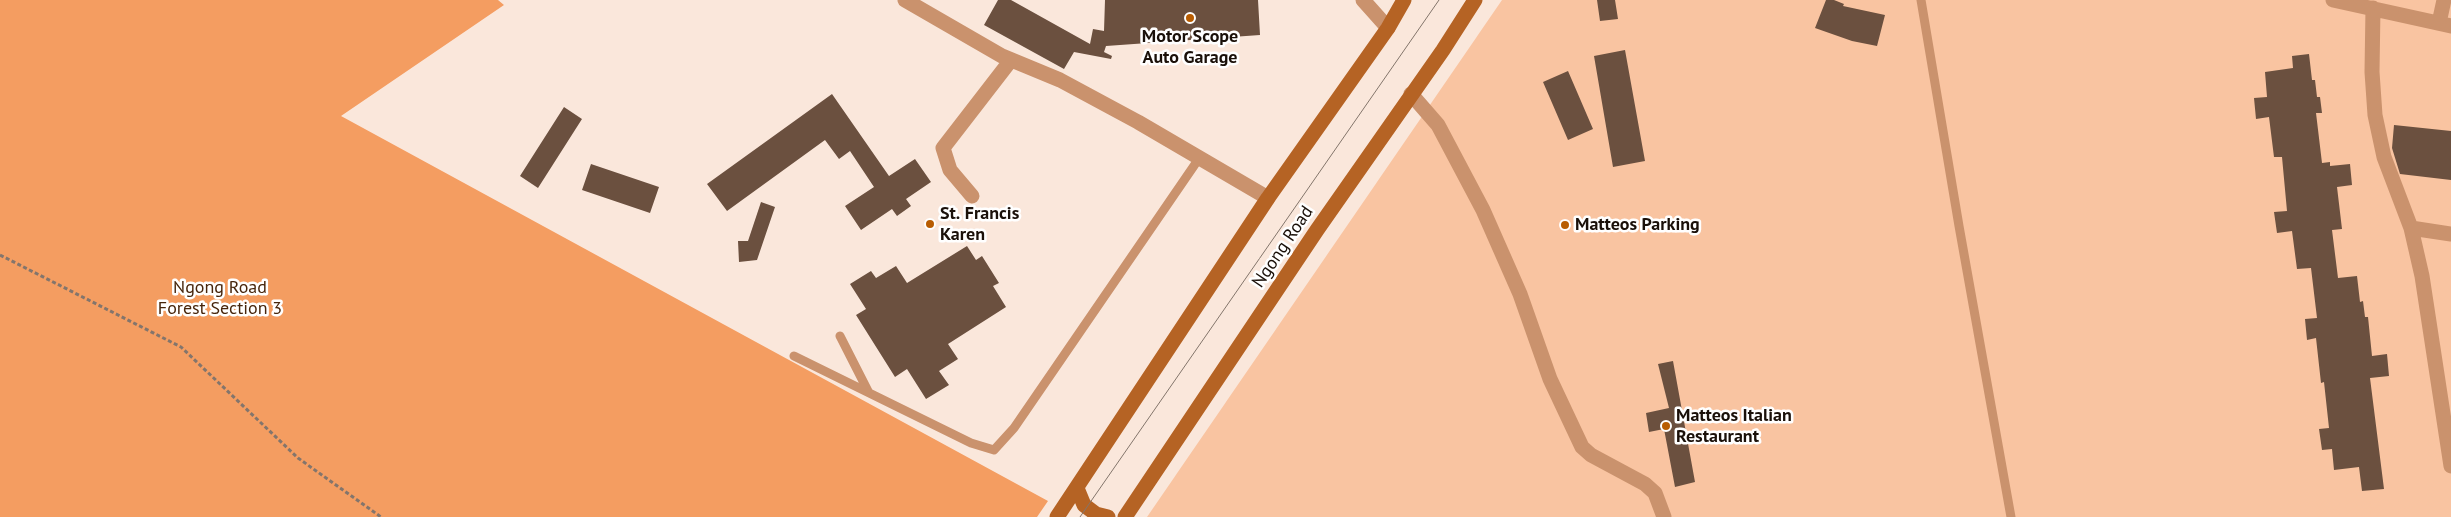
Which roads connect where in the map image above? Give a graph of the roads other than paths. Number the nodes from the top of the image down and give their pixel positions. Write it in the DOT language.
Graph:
graph roads {
  1 [pos="905,0"];
  2 [pos="1363,0"];
  3 [pos="1404,0"];
  4 [pos="1475,0"];
  5 [pos="1921,0"];
  6 [pos="2332,0"];
  7 [pos="2444,0"];
  8 [pos="2373,8"];
  9 [pos="2445,25"];
  10 [pos="1388,28"];
  11 [pos="1011,60"];
  12 [pos="1412,94"];
  13 [pos="1200,157"];
  14 [pos="972,196"];
  15 [pos="1268,198"];
  16 [pos="2411,228"];
  17 [pos="2451,234"];
  18 [pos="840,336"];
  19 [pos="794,356"];
  20 [pos="868,391"];
  21 [pos="2448,419"];
  22 [pos="2451,466"];
  23 [pos="1077,488"];
  24 [pos="1127,514"];
  25 [pos="1057,517"];
  26 [pos="1109,517"];
  27 [pos="1664,517"];
  28 [pos="2011,517"];
  1 -- 11 [label="street"];
  2 -- 10 [label="street"];
  3 -- 10 [label="main road"];
  4 -- 12 [label="main road, Ngong Road"];
  5 -- 28 [label="lane"];
  6 -- 8 [label="street"];
  7 -- 9 [label="street"];
  8 -- 9 [label="street"];
  8 -- 16 [label="street"];
  10 -- 15 [label="main road"];
  11 -- 13 [label="street"];
  11 -- 14 [label="street"];
  12 -- 24 [label="main road, Ngong Road"];
  12 -- 27 [label="street"];
  13 -- 15 [label="street"];
  13 -- 20 [label="lane"];
  15 -- 23 [label="main road"];
  16 -- 17 [label="street"];
  16 -- 21 [label="street"];
  18 -- 20 [label="lane"];
  19 -- 20 [label="lane"];
  21 -- 22 [label="street"];
  23 -- 25 [label="main road"];
  23 -- 26 [label="main road"];
  24 -- 26 [label="main road"];
}
